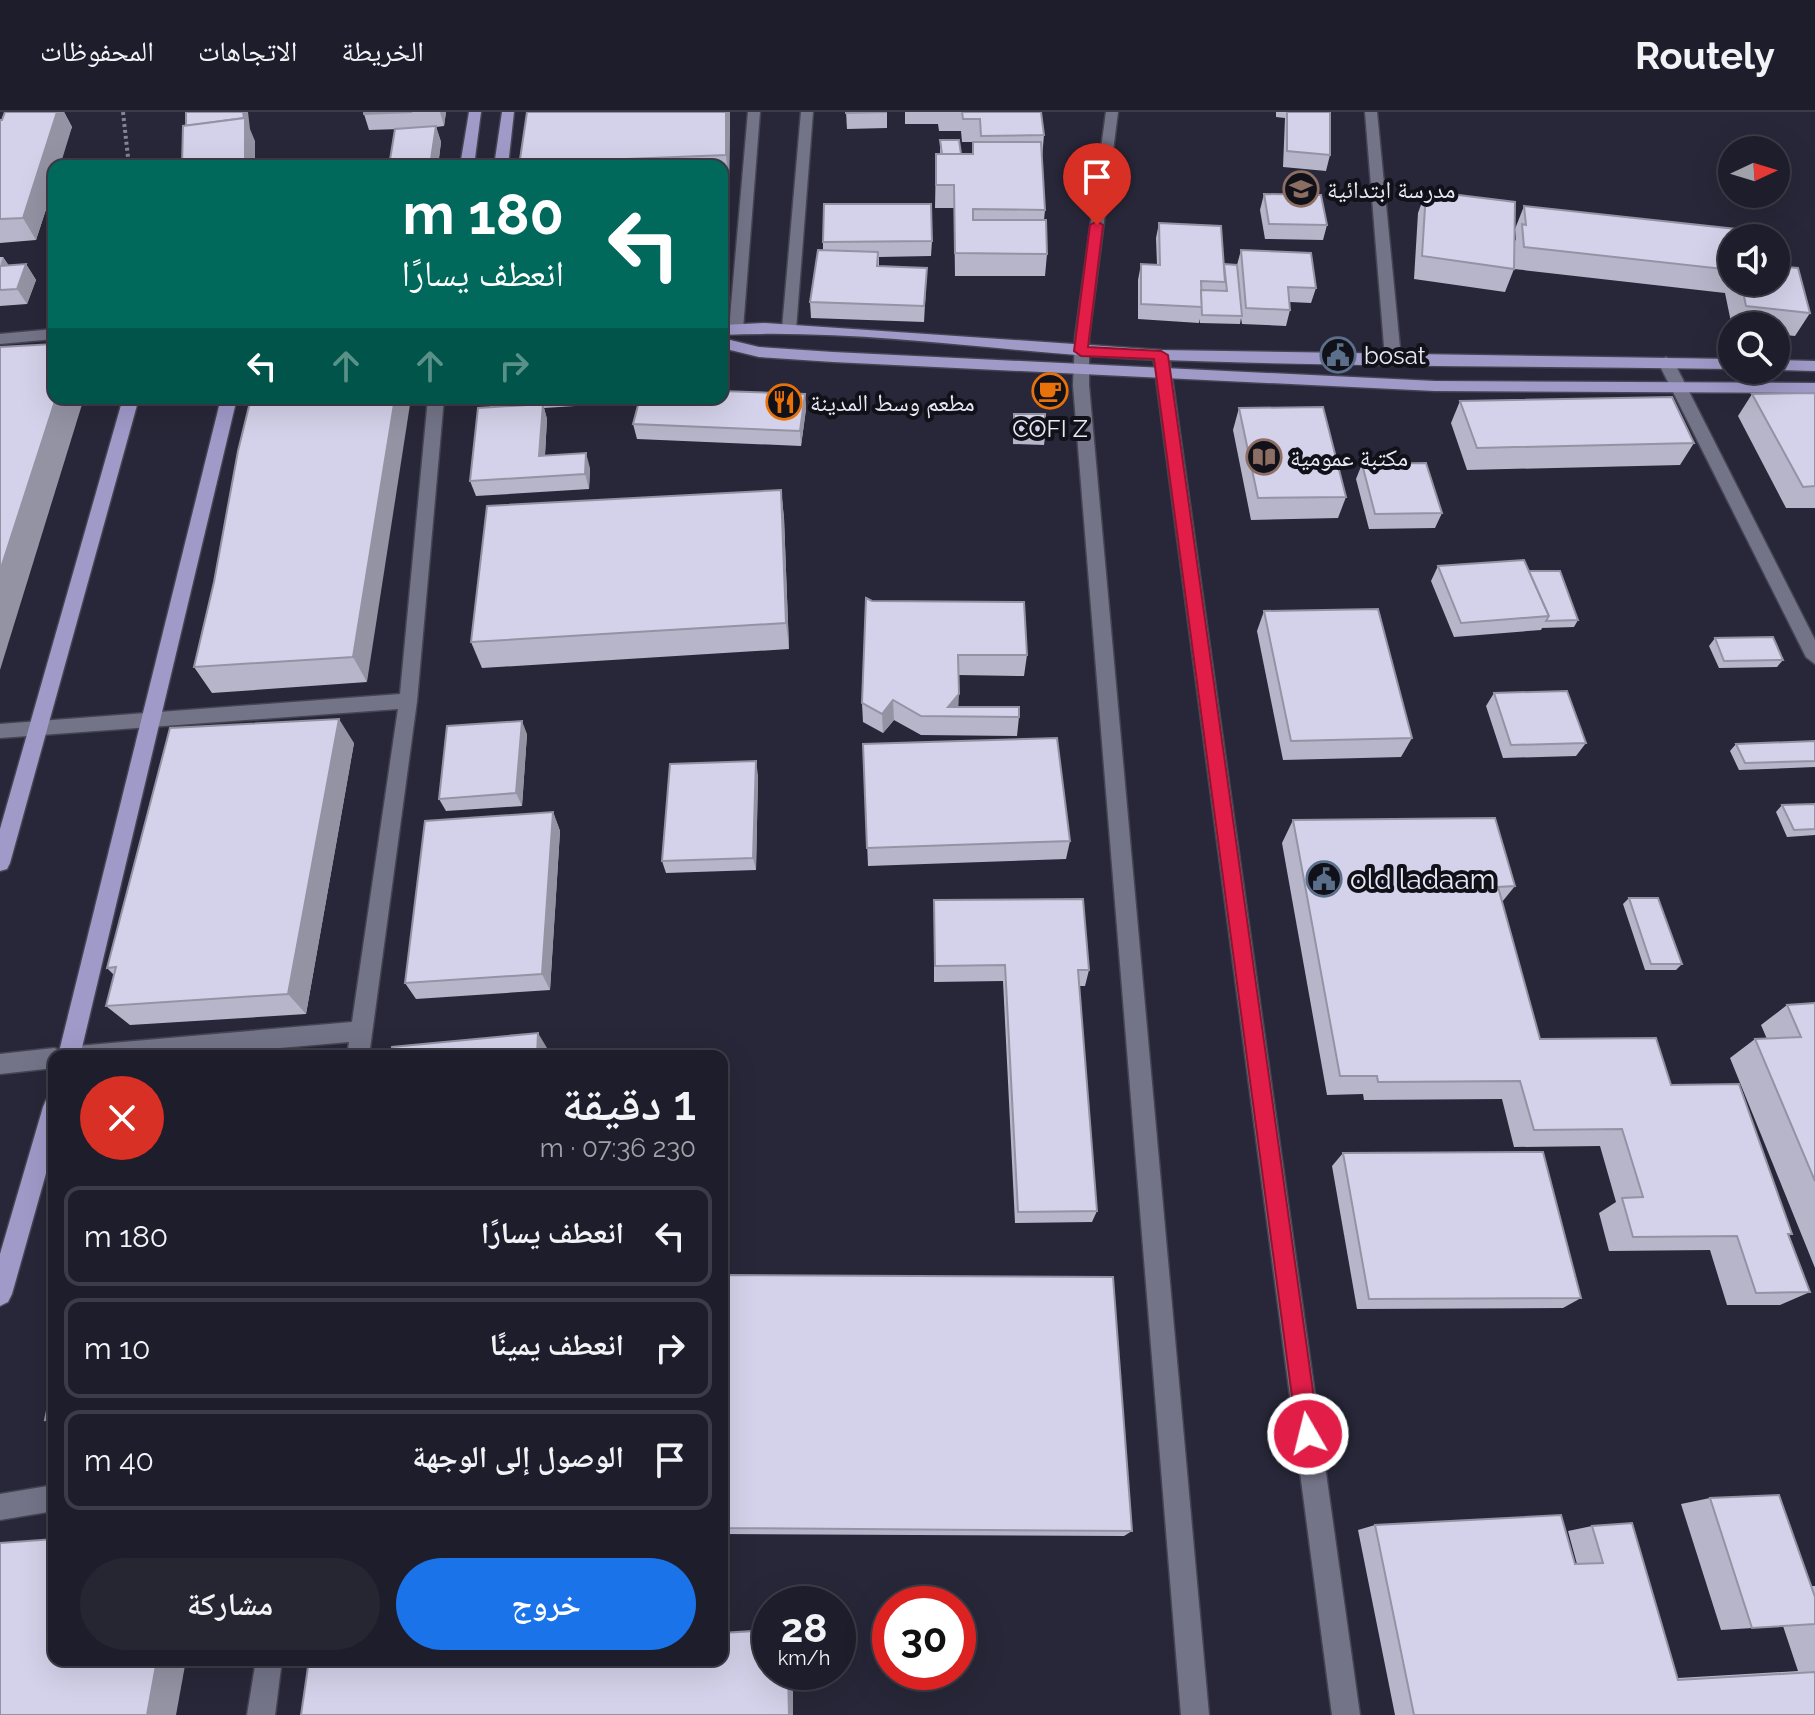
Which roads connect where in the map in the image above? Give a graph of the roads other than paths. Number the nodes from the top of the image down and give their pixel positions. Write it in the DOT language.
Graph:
graph roads {
  1 [pos="475,112"];
  2 [pos="508,112"];
  3 [pos="754,112"];
  4 [pos="807,112"];
  5 [pos="1112,112"];
  6 [pos="1371,112"];
  7 [pos="468,160"];
  8 [pos="502,160"];
  9 [pos="729,329"];
  10 [pos="789,329"];
  11 [pos="48,335"];
  12 [pos="0,339"];
  13 [pos="728,344"];
  14 [pos="1393,358"];
  15 [pos="1081,361"];
  16 [pos="1666,362"];
  17 [pos="1718,364"];
  18 [pos="1161,365"];
  19 [pos="1790,365"];
  20 [pos="1815,366"];
  21 [pos="1790,373"];
  22 [pos="1679,387"];
  23 [pos="1807,388"];
  24 [pos="129,404"];
  25 [pos="228,404"];
  26 [pos="435,404"];
  27 [pos="1815,657"];
  28 [pos="408,701"];
  29 [pos="152,720"];
  30 [pos="36,729"];
  31 [pos="0,731"];
  32 [pos="0,863"];
  33 [pos="361,1031"];
  34 [pos="70,1050"];
  35 [pos="145,1050"];
  36 [pos="359,1050"];
  37 [pos="48,1059"];
  38 [pos="0,1064"];
  39 [pos="48,1128"];
  40 [pos="0,1294"];
  41 [pos="48,1499"];
  42 [pos="0,1507"];
  43 [pos="268,1666"];
  44 [pos="261,1715"];
  45 [pos="1195,1715"];
  46 [pos="1346,1715"];
  1 -- 7 [label="main road"];
  2 -- 8 [label="main road"];
  3 -- 9 [label="street"];
  4 -- 10 [label="street"];
  5 -- 15 [label="street"];
  6 -- 14 [label="street"];
  9 -- 10 [label="main road"];
  10 -- 15 [label="main road"];
  11 -- 12 [label="street"];
  13 -- 15 [label="main road"];
  14 -- 16 [label="main road"];
  14 -- 18 [label="main road"];
  15 -- 18 [label="main road"];
  15 -- 45 [label="street"];
  16 -- 17 [label="main road"];
  16 -- 22 [label="street"];
  18 -- 22 [label="main road"];
  18 -- 46 [label="street"];
  19 -- 20 [label="main road"];
  21 -- 23 [label="main road"];
  22 -- 23 [label="main road"];
  22 -- 27 [label="street"];
  24 -- 30 [label="main road"];
  25 -- 29 [label="main road"];
  26 -- 28 [label="street"];
  28 -- 29 [label="street"];
  28 -- 33 [label="street"];
  29 -- 30 [label="street"];
  29 -- 34 [label="main road"];
  30 -- 31 [label="street"];
  30 -- 32 [label="main road"];
  33 -- 35 [label="street"];
  33 -- 36 [label="street"];
  37 -- 38 [label="street"];
  39 -- 40 [label="main road"];
  41 -- 42 [label="street"];
  43 -- 44 [label="street"];
}
